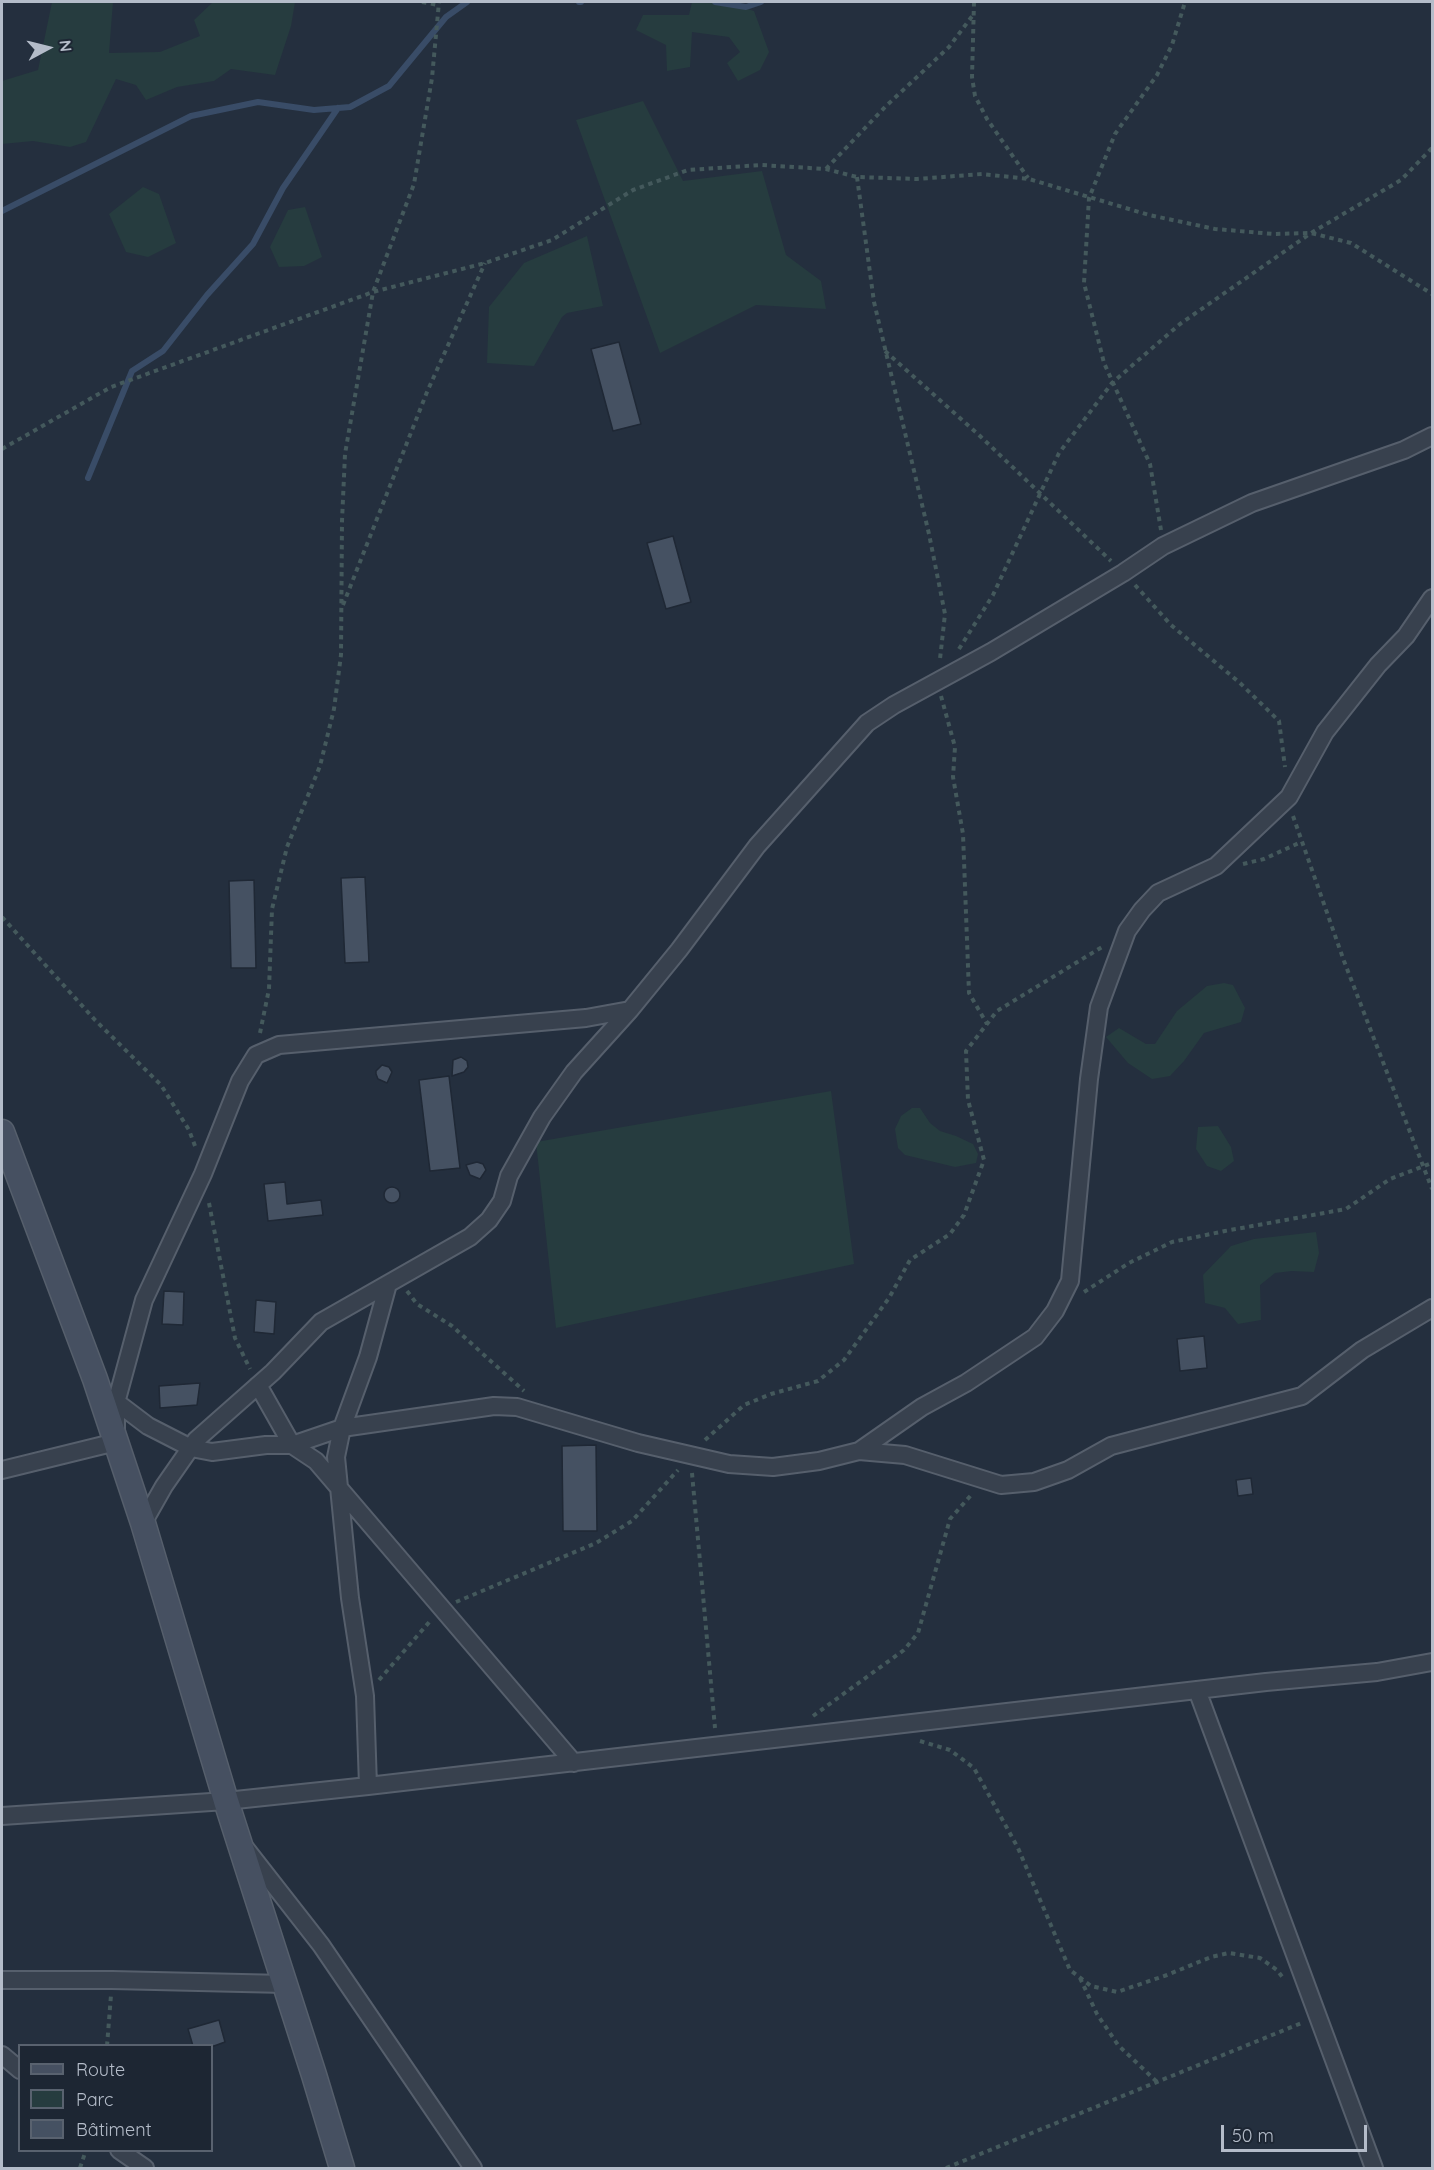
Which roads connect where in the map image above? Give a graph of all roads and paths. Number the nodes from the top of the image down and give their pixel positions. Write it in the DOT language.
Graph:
graph roads {
  1 [pos="422,2"];
  2 [pos="974,2"];
  3 [pos="1185,2"];
  4 [pos="439,3"];
  5 [pos="973,15"];
  6 [pos="1432,148"];
  7 [pos="826,170"];
  8 [pos="857,177"];
  9 [pos="1029,179"];
  10 [pos="1089,198"];
  11 [pos="1311,233"];
  12 [pos="485,263"];
  13 [pos="373,292"];
  14 [pos="1432,294"];
  15 [pos="885,351"];
  16 [pos="1112,383"];
  17 [pos="1432,436"];
  18 [pos="2,449"];
  19 [pos="1040,494"];
  20 [pos="1163,546"];
  21 [pos="1123,573"];
  22 [pos="1432,598"];
  23 [pos="341,608"];
  24 [pos="956,653"];
  25 [pos="938,682"];
  26 [pos="1289,797"];
  27 [pos="1301,842"];
  28 [pos="1216,866"];
  29 [pos="2,916"];
  30 [pos="1127,931"];
  31 [pos="630,1010"];
  32 [pos="987,1024"];
  33 [pos="256,1055"];
  34 [pos="2,1132"];
  35 [pos="1432,1163"];
  36 [pos="1423,1165"];
  37 [pos="203,1174"];
  38 [pos="1432,1189"];
  39 [pos="394,1281"];
  40 [pos="1083,1293"];
  41 [pos="1432,1308"];
  42 [pos="95,1379"];
  43 [pos="258,1385"];
  44 [pos="527,1393"];
  45 [pos="116,1403"];
  46 [pos="342,1428"];
  47 [pos="116,1442"];
  48 [pos="292,1445"];
  49 [pos="191,1448"];
  50 [pos="858,1451"];
  51 [pos="690,1456"];
  52 [pos="2,1470"];
  53 [pos="1001,1485"];
  54 [pos="340,1488"];
  55 [pos="143,1523"];
  56 [pos="442,1608"];
  57 [pos="1432,1662"];
  58 [pos="1197,1690"];
  59 [pos="365,1696"];
  60 [pos="806,1720"];
  61 [pos="886,1728"];
  62 [pos="716,1747"];
  63 [pos="574,1763"];
  64 [pos="368,1786"];
  65 [pos="226,1801"];
  66 [pos="2,1816"];
  67 [pos="237,1838"];
  68 [pos="1079,1977"];
  69 [pos="2,1980"];
  70 [pos="112,1980"];
  71 [pos="285,1984"];
  72 [pos="1288,1984"];
  73 [pos="1300,2012"];
  74 [pos="1311,2019"];
  75 [pos="1325,2035"];
  76 [pos="107,2044"];
  77 [pos="2,2055"];
  78 [pos="18,2068"];
  79 [pos="1157,2082"];
  80 [pos="86,2152"];
  81 [pos="120,2152"];
  82 [pos="80,2169"];
  83 [pos="144,2169"];
  84 [pos="342,2169"];
  85 [pos="473,2169"];
  86 [pos="946,2169"];
  87 [pos="1374,2169"];
  1 -- 4 [label="path"];
  2 -- 5 [label="path"];
  3 -- 10 [label="path"];
  4 -- 13 [label="path"];
  5 -- 7 [label="path"];
  5 -- 9 [label="path"];
  6 -- 11 [label="path"];
  7 -- 8 [label="path"];
  7 -- 12 [label="path"];
  8 -- 9 [label="path"];
  8 -- 15 [label="path"];
  9 -- 10 [label="path"];
  10 -- 11 [label="path"];
  10 -- 16 [label="path"];
  11 -- 14 [label="path"];
  11 -- 16 [label="path"];
  12 -- 13 [label="path"];
  12 -- 23 [label="path"];
  13 -- 18 [label="path"];
  13 -- 23 [label="path"];
  15 -- 19 [label="path"];
  15 -- 25 [label="path"];
  16 -- 19 [label="path"];
  16 -- 20 [label="path"];
  17 -- 20 [label="street"];
  19 -- 21 [label="path"];
  19 -- 24 [label="path"];
  20 -- 21 [label="street"];
  21 -- 25 [label="street"];
  21 -- 26 [label="path"];
  22 -- 26 [label="street"];
  23 -- 33 [label="path"];
  25 -- 31 [label="street"];
  25 -- 32 [label="path"];
  26 -- 27 [label="path"];
  26 -- 28 [label="street"];
  27 -- 28 [label="path"];
  27 -- 36 [label="path"];
  28 -- 30 [label="street"];
  29 -- 37 [label="path"];
  30 -- 32 [label="path"];
  30 -- 50 [label="street"];
  31 -- 33 [label="street"];
  31 -- 39 [label="street"];
  32 -- 51 [label="path"];
  33 -- 37 [label="street"];
  34 -- 42 [label="main road"];
  35 -- 36 [label="path"];
  36 -- 38 [label="path"];
  36 -- 40 [label="path"];
  37 -- 43 [label="path"];
  37 -- 45 [label="street"];
  39 -- 43 [label="street"];
  39 -- 44 [label="path"];
  39 -- 46 [label="street"];
  41 -- 53 [label="street"];
  42 -- 45 [label="street"];
  42 -- 47 [label="main road"];
  43 -- 48 [label="street"];
  43 -- 49 [label="street"];
  45 -- 47 [label="street"];
  45 -- 49 [label="street"];
  46 -- 48 [label="street"];
  46 -- 51 [label="street"];
  46 -- 54 [label="street"];
  47 -- 52 [label="street"];
  47 -- 55 [label="main road"];
  48 -- 49 [label="street"];
  48 -- 54 [label="street"];
  49 -- 55 [label="street"];
  50 -- 51 [label="street"];
  50 -- 53 [label="street"];
  51 -- 56 [label="path"];
  51 -- 62 [label="path"];
  53 -- 60 [label="path"];
  54 -- 56 [label="street"];
  54 -- 59 [label="street"];
  55 -- 65 [label="main road"];
  56 -- 59 [label="path"];
  56 -- 63 [label="street"];
  57 -- 58 [label="street"];
  58 -- 61 [label="street"];
  58 -- 74 [label="street"];
  59 -- 64 [label="street"];
  61 -- 62 [label="street"];
  61 -- 68 [label="path"];
  62 -- 63 [label="street"];
  63 -- 64 [label="street"];
  64 -- 65 [label="street"];
  65 -- 66 [label="street"];
  65 -- 67 [label="main road"];
  67 -- 71 [label="main road"];
  67 -- 85 [label="street"];
  68 -- 72 [label="path"];
  68 -- 79 [label="path"];
  69 -- 70 [label="street"];
  70 -- 71 [label="street"];
  70 -- 76 [label="path"];
  71 -- 84 [label="main road"];
  73 -- 74 [label="path"];
  74 -- 75 [label="street"];
  74 -- 75 [label="path"];
  74 -- 79 [label="path"];
  75 -- 87 [label="street"];
  77 -- 78 [label="street"];
  79 -- 86 [label="path"];
  80 -- 82 [label="path"];
  81 -- 83 [label="street"];
}
